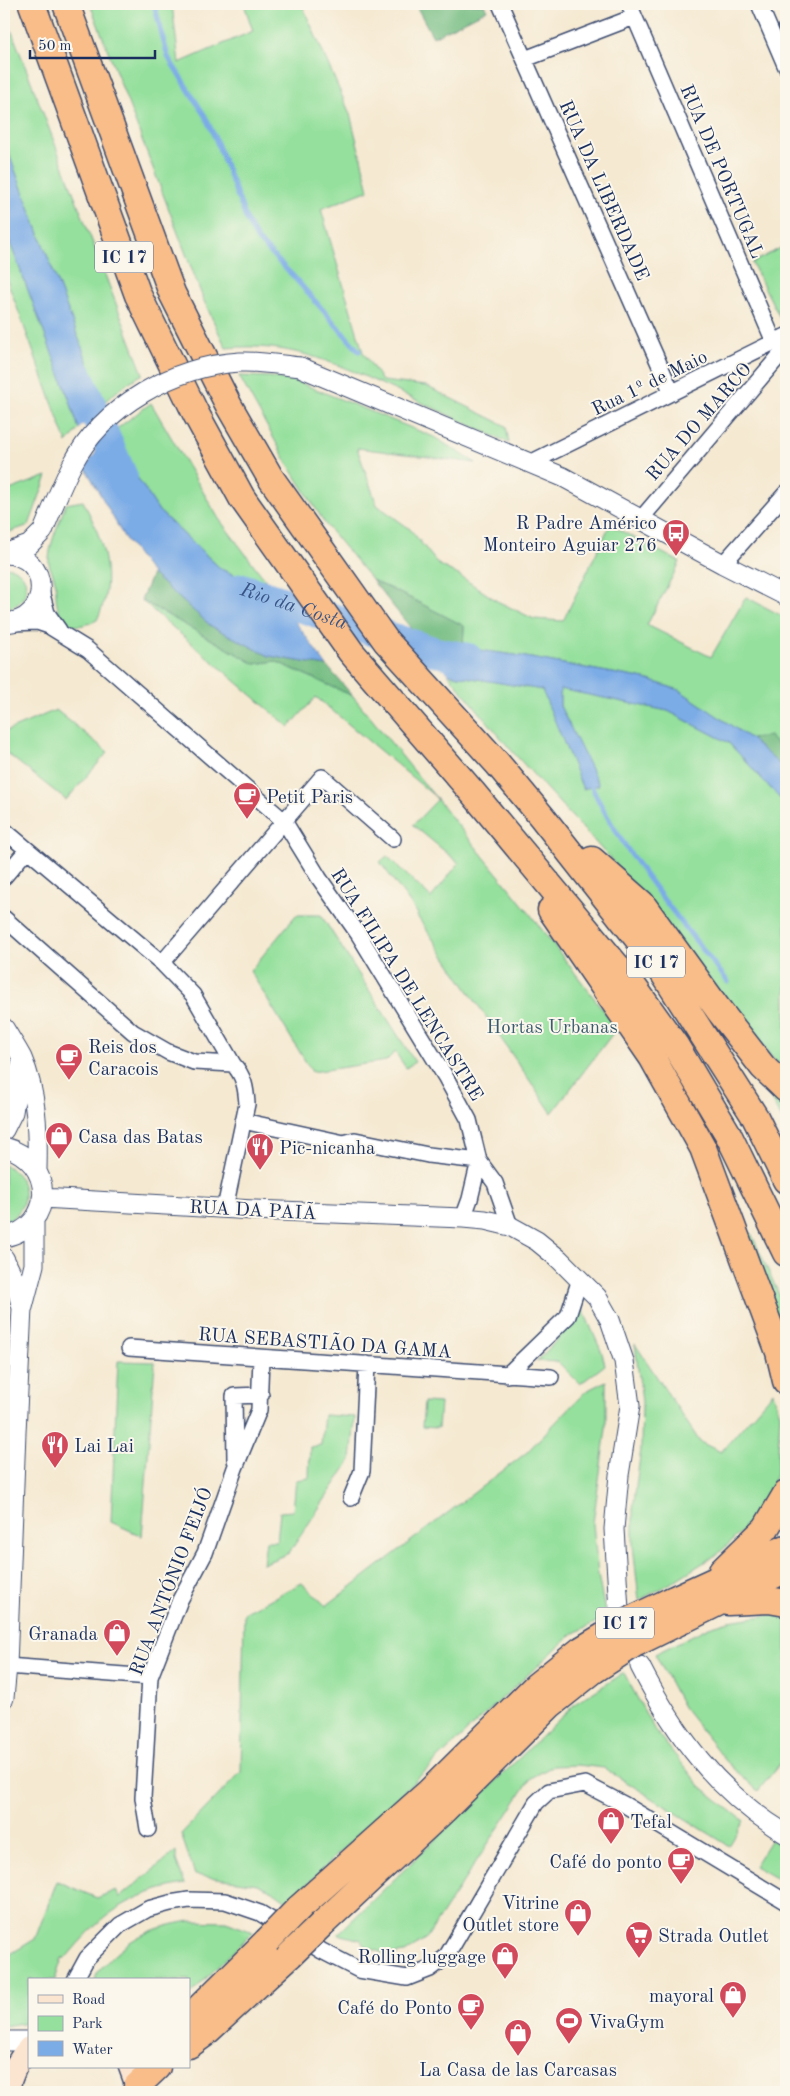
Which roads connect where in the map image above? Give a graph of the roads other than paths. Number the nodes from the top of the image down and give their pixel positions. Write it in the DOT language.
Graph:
graph roads {
  1 [pos="32,4"];
  2 [pos="66,4"];
  3 [pos="500,4"];
  4 [pos="759,4"];
  5 [pos="631,10"];
  6 [pos="525,59"];
  7 [pos="786,67"];
  8 [pos="782,342"];
  9 [pos="672,394"];
  10 [pos="530,463"];
  11 [pos="786,493"];
  12 [pos="640,520"];
  13 [pos="41,533"];
  14 [pos="4,554"];
  15 [pos="722,564"];
  16 [pos="40,586"];
  17 [pos="786,596"];
  18 [pos="8,623"];
  19 [pos="60,632"];
  20 [pos="471,790"];
  21 [pos="542,817"];
  22 [pos="284,821"];
  23 [pos="4,830"];
  24 [pos="393,838"];
  25 [pos="27,850"];
  26 [pos="4,877"];
  27 [pos="4,918"];
  28 [pos="162,963"];
  29 [pos="4,1028"];
  30 [pos="22,1058"];
  31 [pos="233,1064"];
  32 [pos="786,1089"];
  33 [pos="243,1121"];
  34 [pos="4,1130"];
  35 [pos="4,1147"];
  36 [pos="479,1162"];
  37 [pos="36,1169"];
  38 [pos="786,1180"];
  39 [pos="42,1198"];
  40 [pos="225,1208"];
  41 [pos="463,1218"];
  42 [pos="34,1220"];
  43 [pos="510,1226"];
  44 [pos="4,1238"];
  45 [pos="786,1253"];
  46 [pos="4,1258"];
  47 [pos="580,1279"];
  48 [pos="22,1308"];
  49 [pos="135,1349"];
  50 [pos="261,1358"];
  51 [pos="367,1364"];
  52 [pos="507,1374"];
  53 [pos="552,1377"];
  54 [pos="786,1381"];
  55 [pos="261,1395"];
  56 [pos="235,1468"];
  57 [pos="786,1494"];
  58 [pos="351,1498"];
  59 [pos="8,1502"];
  60 [pos="786,1548"];
  61 [pos="786,1569"];
  62 [pos="716,1591"];
  63 [pos="786,1603"];
  64 [pos="619,1610"];
  65 [pos="588,1660"];
  66 [pos="7,1666"];
  67 [pos="640,1666"];
  68 [pos="150,1677"];
  69 [pos="4,1698"];
  70 [pos="148,1828"];
  71 [pos="782,1832"];
  72 [pos="786,1902"];
  73 [pos="76,1978"];
  74 [pos="190,2017"];
  75 [pos="4,2041"];
  76 [pos="28,2042"];
  77 [pos="190,2044"];
  78 [pos="28,2049"];
  79 [pos="155,2068"];
  80 [pos="134,2082"];
  81 [pos="6,2089"];
  1 -- 20 [label="highway, IC 17"];
  2 -- 21 [label="highway, IC 17"];
  3 -- 6 [label="street, RUA DA LIBERDADE"];
  4 -- 7 [label="street"];
  5 -- 6 [label="street, RUA DE PORTUGAL"];
  5 -- 8 [label="street, RUA DE PORTUGAL"];
  6 -- 9 [label="street, RUA DA LIBERDADE"];
  8 -- 9 [label="street, Rua 1º de Maio"];
  8 -- 12 [label="street, RUA DO MARCO"];
  9 -- 10 [label="street, Rua 1º de Maio"];
  10 -- 12 [label="street"];
  10 -- 13 [label="street, bridge"];
  11 -- 15 [label="street"];
  12 -- 15 [label="street"];
  13 -- 14 [label="street"];
  13 -- 16 [label="street"];
  14 -- 16 [label="street"];
  15 -- 17 [label="street"];
  16 -- 18 [label="street"];
  16 -- 19 [label="street"];
  18 -- 19 [label="street, RUA FILIPA DE LENCASTRE"];
  19 -- 22 [label="street, RUA FILIPA DE LENCASTRE"];
  20 -- 45 [label="highway, IC 17"];
  20 -- 54 [label="highway"];
  21 -- 32 [label="highway"];
  21 -- 38 [label="highway, IC 17"];
  22 -- 24 [label="street"];
  22 -- 28 [label="street"];
  22 -- 36 [label="street, RUA FILIPA DE LENCASTRE"];
  23 -- 25 [label="street"];
  25 -- 26 [label="street"];
  25 -- 28 [label="street"];
  27 -- 31 [label="street"];
  28 -- 31 [label="street"];
  29 -- 30 [label="street"];
  30 -- 34 [label="street"];
  30 -- 37 [label="street"];
  31 -- 33 [label="street"];
  33 -- 36 [label="street"];
  33 -- 40 [label="street"];
  35 -- 37 [label="street"];
  36 -- 41 [label="street"];
  36 -- 43 [label="street, RUA FILIPA DE LENCASTRE"];
  37 -- 39 [label="street"];
  39 -- 40 [label="street, RUA DA PAIÃ"];
  39 -- 42 [label="street"];
  40 -- 41 [label="street, RUA DA PAIÃ"];
  41 -- 43 [label="street, RUA DA PAIÃ"];
  42 -- 44 [label="street"];
  42 -- 48 [label="street"];
  43 -- 47 [label="street, RUA DA PAIÃ"];
  46 -- 48 [label="street"];
  47 -- 52 [label="street"];
  47 -- 64 [label="street, RUA DA PAIÃ"];
  48 -- 59 [label="street"];
  49 -- 50 [label="street, RUA SEBASTIÃO DA GAMA"];
  50 -- 51 [label="street, RUA SEBASTIÃO DA GAMA"];
  50 -- 55 [label="street, RUA ANTÓNIO FEIJÓ"];
  51 -- 52 [label="street, RUA SEBASTIÃO DA GAMA"];
  51 -- 58 [label="street"];
  52 -- 53 [label="street, RUA SEBASTIÃO DA GAMA"];
  55 -- 56 [label="street, RUA ANTÓNIO FEIJÓ"];
  55 -- 56 [label="street, RUA ANTÓNIO FEIJÓ"];
  56 -- 68 [label="street, RUA ANTÓNIO FEIJÓ"];
  57 -- 62 [label="highway"];
  59 -- 66 [label="street"];
  60 -- 62 [label="highway"];
  61 -- 62 [label="highway"];
  62 -- 63 [label="highway"];
  62 -- 65 [label="highway, IC 17, bridge"];
  65 -- 74 [label="highway, bridge"];
  65 -- 77 [label="highway, bridge"];
  66 -- 68 [label="street"];
  66 -- 69 [label="street"];
  67 -- 71 [label="street"];
  68 -- 70 [label="street, RUA ANTÓNIO FEIJÓ"];
  72 -- 73 [label="street"];
  75 -- 76 [label="street"];
  78 -- 81 [label="main road"];
  79 -- 80 [label="highway"];
}
